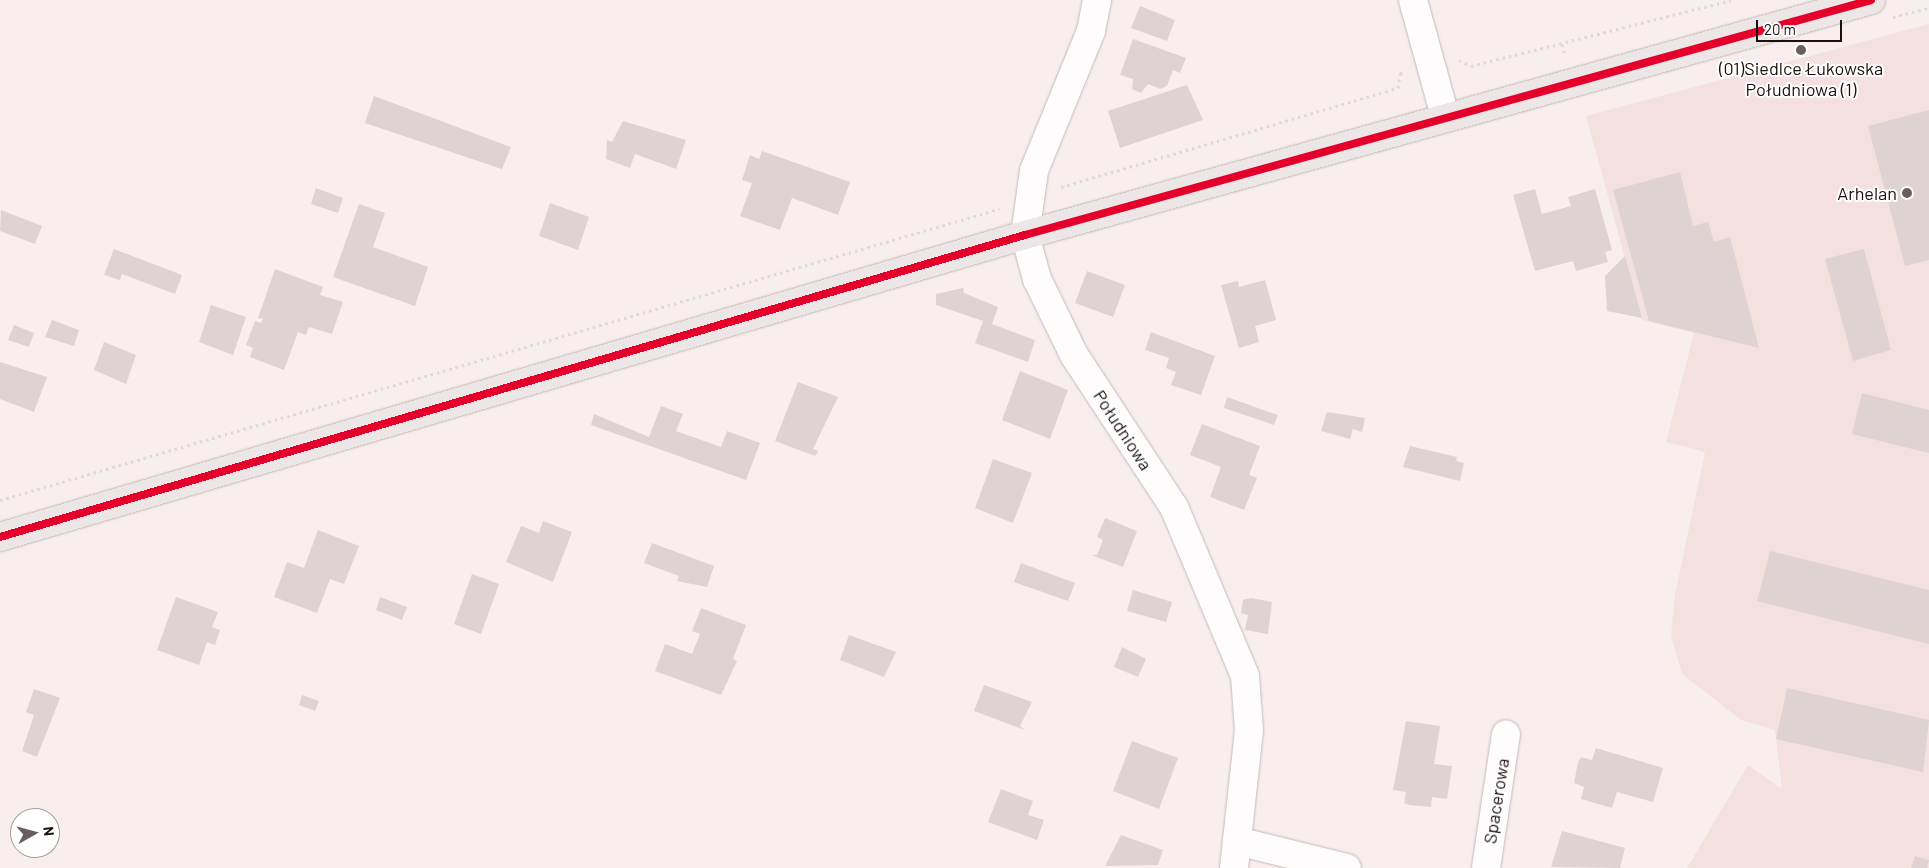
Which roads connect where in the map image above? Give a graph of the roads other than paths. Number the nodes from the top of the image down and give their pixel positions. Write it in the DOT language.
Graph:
graph roads {
  1 [pos="1097,0"];
  2 [pos="1413,0"];
  3 [pos="1871,0"];
  4 [pos="1445,116"];
  5 [pos="1026,235"];
  6 [pos="0,537"];
  7 [pos="1506,734"];
  8 [pos="1237,841"];
  9 [pos="1234,868"];
  10 [pos="1347,868"];
  11 [pos="1486,868"];
  1 -- 5 [label="street, Południowa"];
  2 -- 4 [label="street"];
  3 -- 4 [label="main road"];
  4 -- 5 [label="main road"];
  5 -- 6 [label="main road"];
  5 -- 8 [label="street, Południowa"];
  7 -- 11 [label="street, Spacerowa"];
  8 -- 9 [label="street, Południowa"];
  8 -- 10 [label="street"];
}
